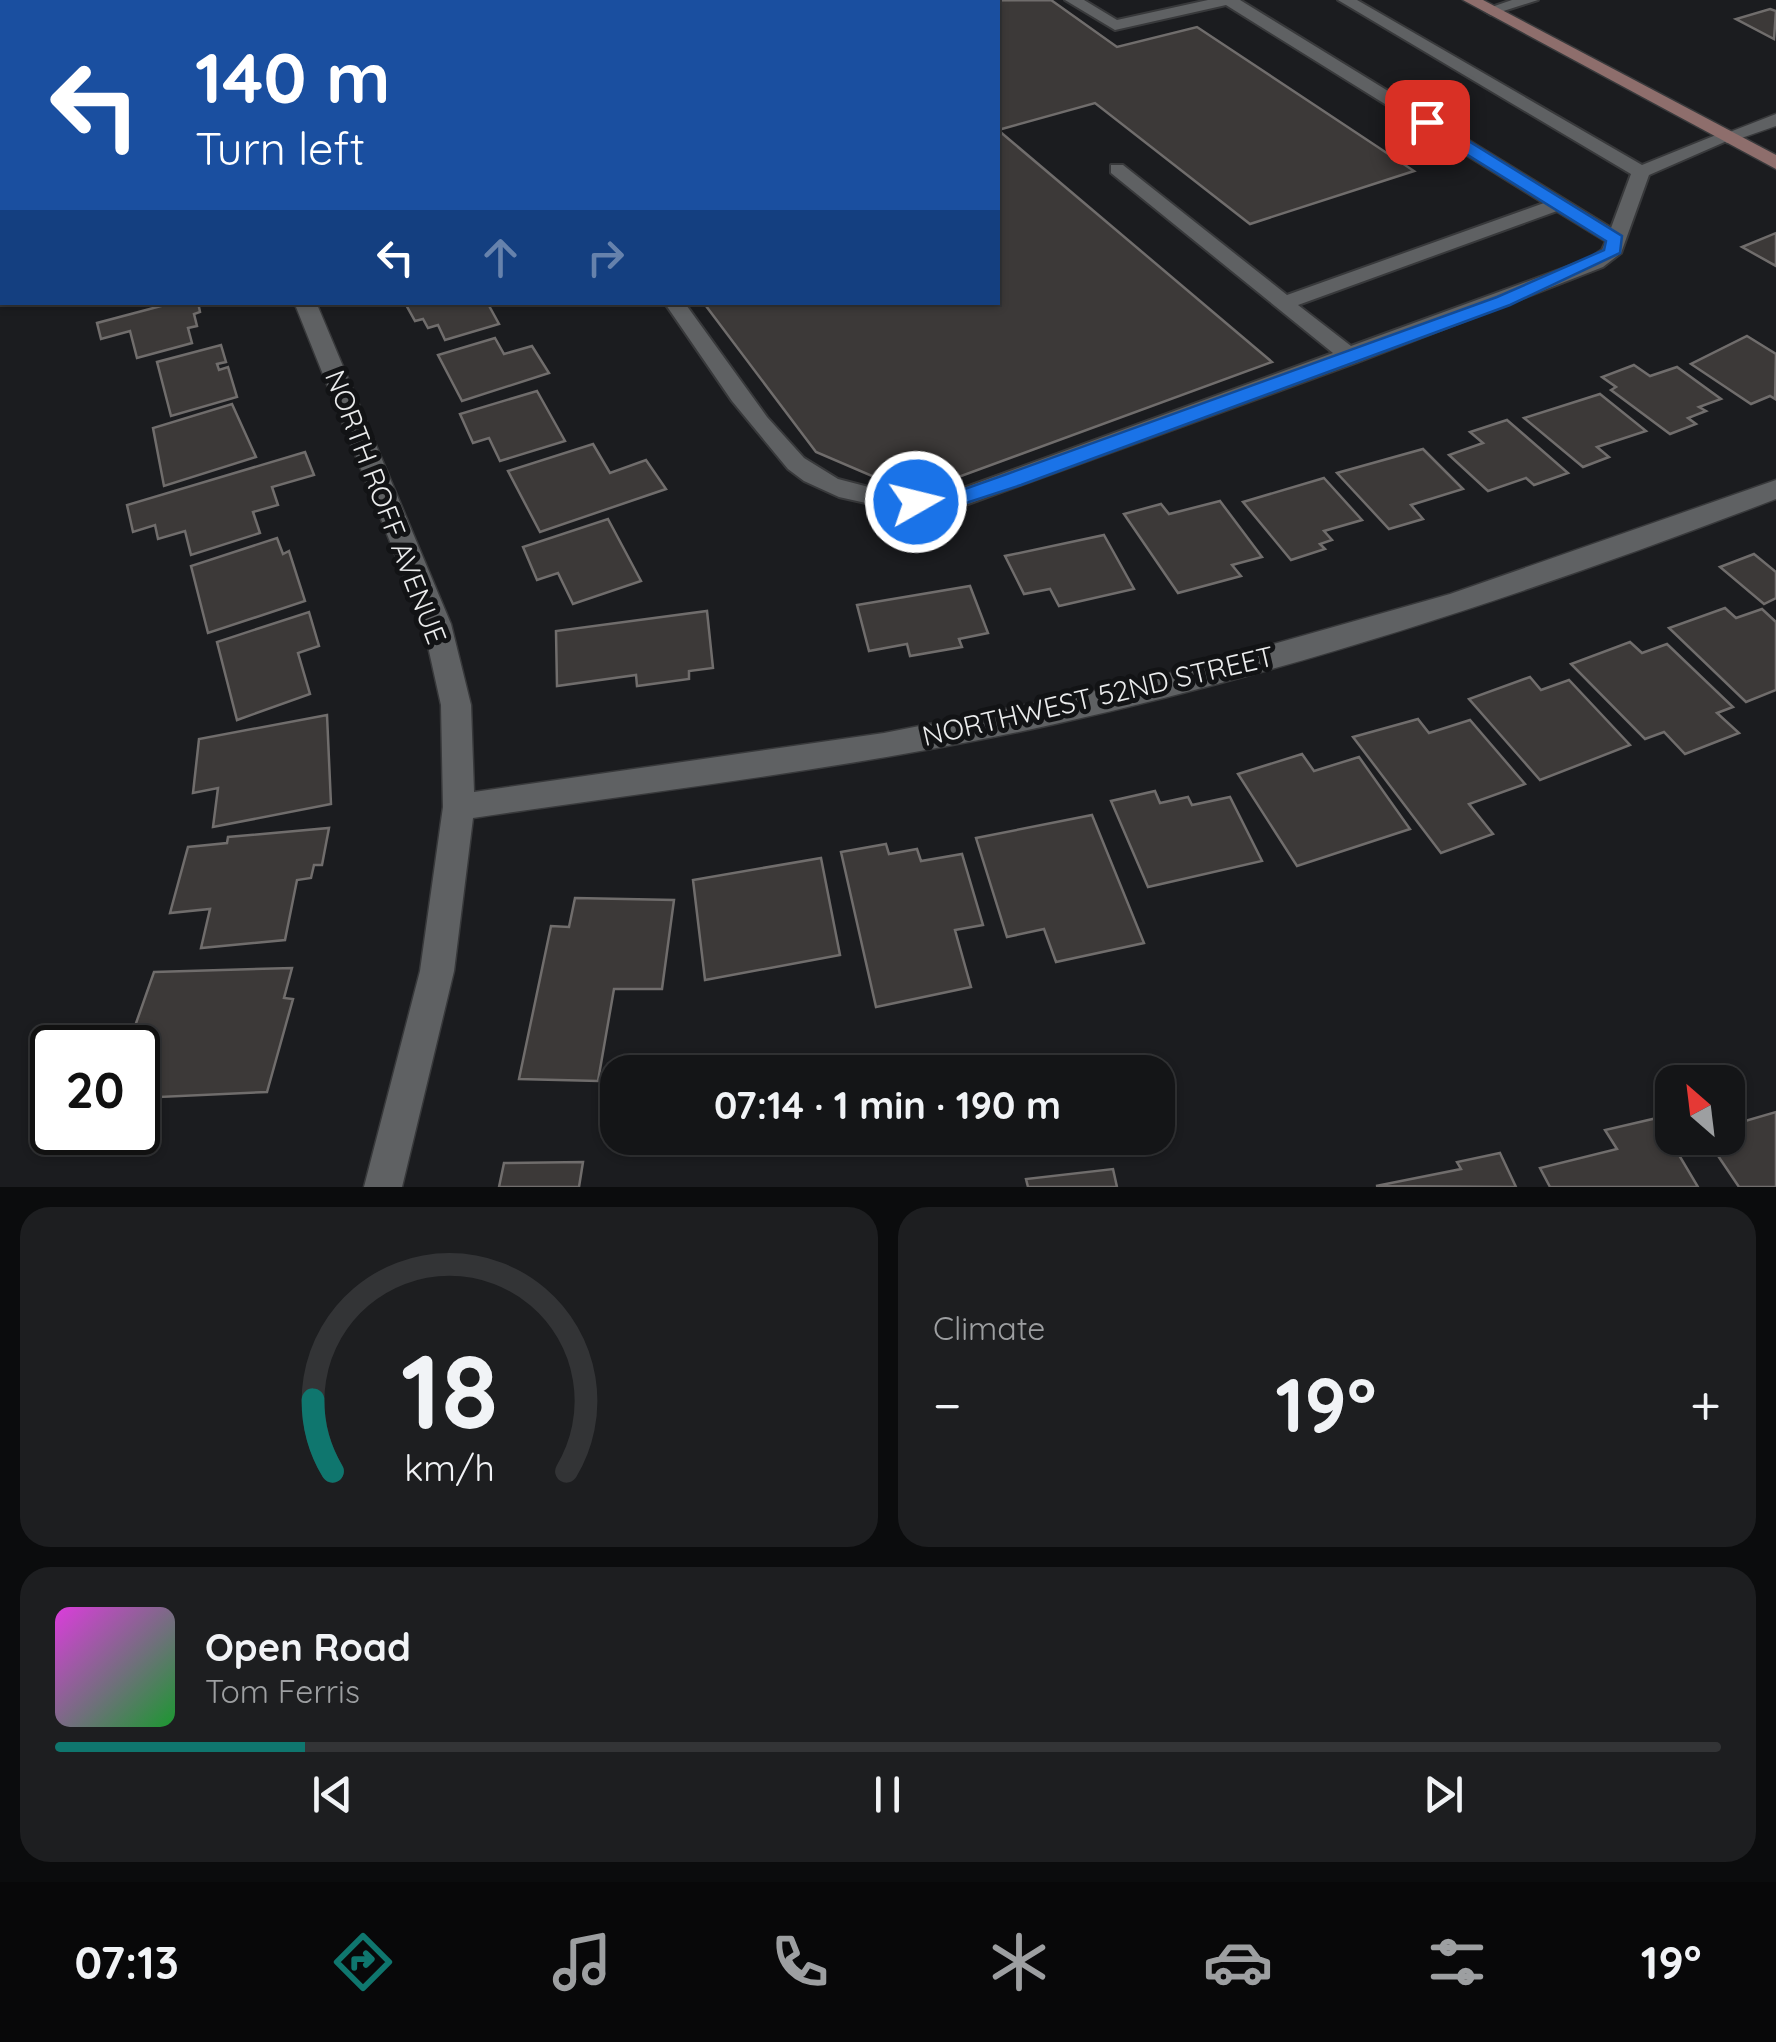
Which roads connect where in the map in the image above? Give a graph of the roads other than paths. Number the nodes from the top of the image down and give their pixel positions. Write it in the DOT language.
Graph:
graph roads {
  1 [pos="1073,0"];
  2 [pos="1162,0"];
  3 [pos="1229,0"];
  4 [pos="1346,0"];
  5 [pos="1472,0"];
  6 [pos="1530,0"];
  7 [pos="1491,10"];
  8 [pos="1182,12"];
  9 [pos="1776,120"];
  10 [pos="1727,136"];
  11 [pos="1776,163"];
  12 [pos="1118,169"];
  13 [pos="1641,172"];
  14 [pos="1559,204"];
  15 [pos="1616,240"];
  16 [pos="1284,303"];
  17 [pos="307,305"];
  18 [pos="676,305"];
  19 [pos="1350,357"];
  20 [pos="1776,489"];
  21 [pos="459,808"];
  22 [pos="384,1187"];
  1 -- 8 [label="lane"];
  2 -- 8 [label="lane"];
  3 -- 8 [label="lane"];
  3 -- 14 [label="lane"];
  4 -- 13 [label="lane"];
  5 -- 7 [label="main road"];
  6 -- 7 [label="lane"];
  7 -- 10 [label="main road"];
  9 -- 10 [label="street"];
  10 -- 11 [label="main road"];
  10 -- 13 [label="lane"];
  12 -- 16 [label="lane"];
  13 -- 15 [label="lane"];
  14 -- 15 [label="lane"];
  14 -- 16 [label="lane"];
  15 -- 19 [label="lane"];
  16 -- 19 [label="lane"];
  17 -- 21 [label="street, NORTH ROFF AVENUE"];
  18 -- 19 [label="lane"];
  20 -- 21 [label="street, NORTHWEST 52ND STREET"];
  21 -- 22 [label="street, NORTH ROFF AVENUE"];
}
